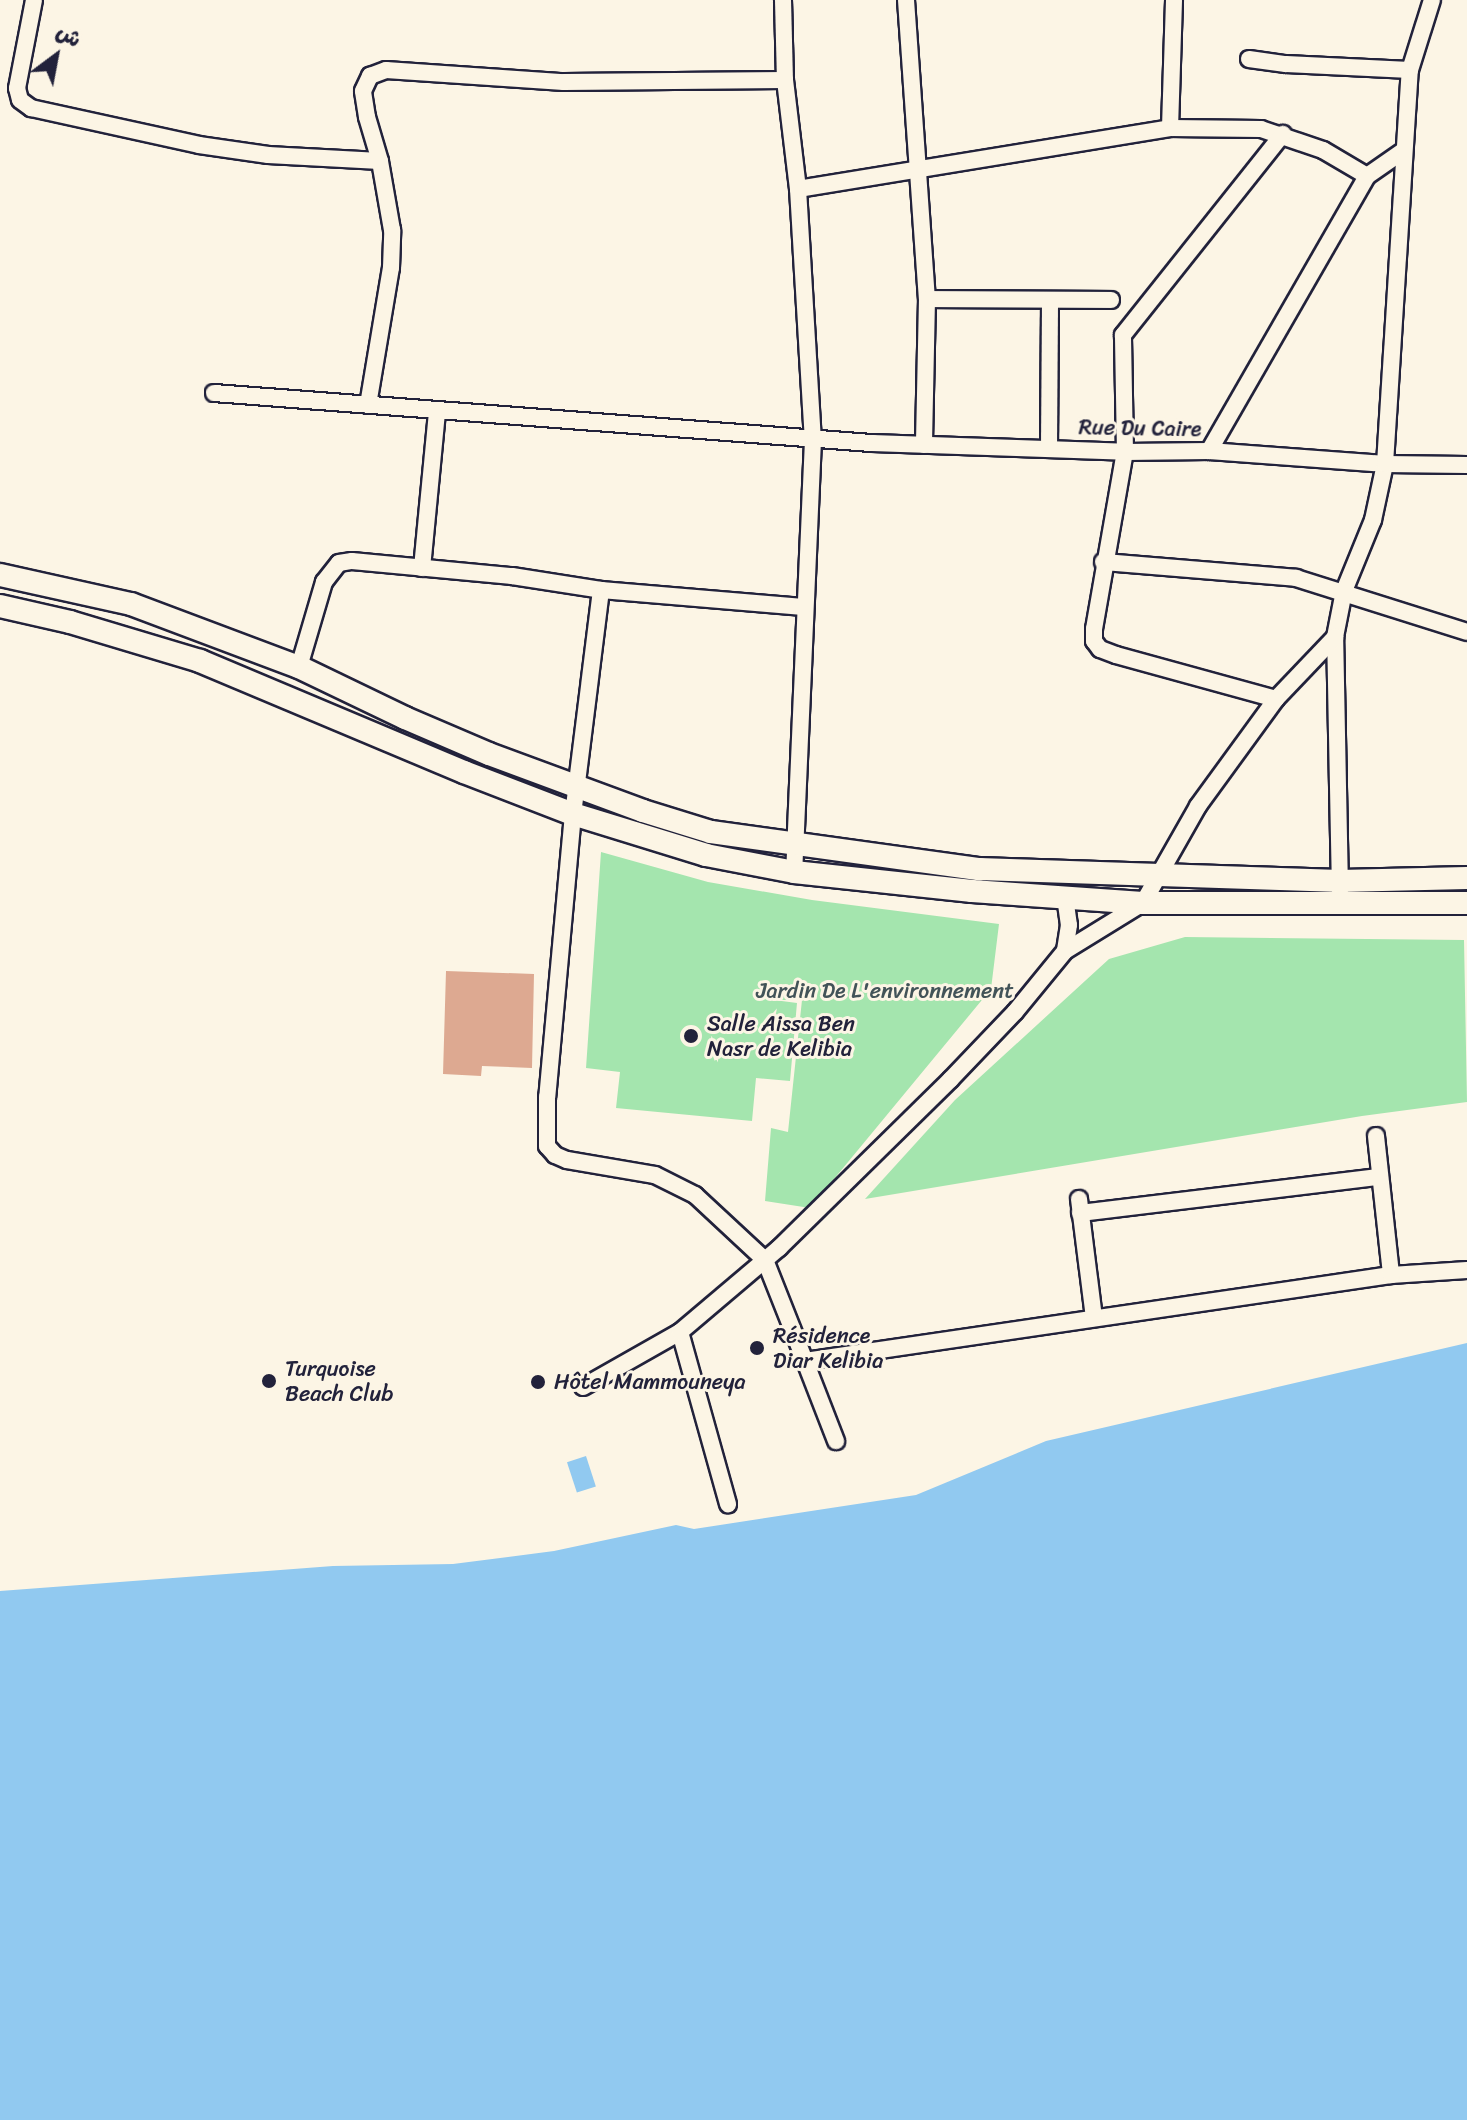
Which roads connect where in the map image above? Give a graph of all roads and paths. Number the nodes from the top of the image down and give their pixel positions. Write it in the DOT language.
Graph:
graph roads {
  1 [pos="34,0"];
  2 [pos="783,0"];
  3 [pos="906,0"];
  4 [pos="1174,0"];
  5 [pos="1432,0"];
  6 [pos="1249,59"];
  7 [pos="1410,70"];
  8 [pos="785,80"];
  9 [pos="1170,128"];
  10 [pos="1283,134"];
  11 [pos="1403,151"];
  12 [pos="380,161"];
  13 [pos="919,170"];
  14 [pos="1367,176"];
  15 [pos="798,189"];
  16 [pos="927,299"];
  17 [pos="1050,300"];
  18 [pos="1111,300"];
  19 [pos="214,393"];
  20 [pos="368,405"];
  21 [pos="437,411"];
  22 [pos="813,440"];
  23 [pos="924,445"];
  24 [pos="1049,448"];
  25 [pos="1209,451"];
  26 [pos="1125,452"];
  27 [pos="1385,464"];
  28 [pos="1467,465"];
  29 [pos="1103,562"];
  30 [pos="422,568"];
  31 [pos="0,575"];
  32 [pos="601,590"];
  33 [pos="1344,591"];
  34 [pos="0,606"];
  35 [pos="803,607"];
  36 [pos="1467,632"];
  37 [pos="1335,637"];
  38 [pos="299,667"];
  39 [pos="1276,699"];
  40 [pos="576,787"];
  41 [pos="573,814"];
  42 [pos="796,846"];
  43 [pos="794,872"];
  44 [pos="1159,877"];
  45 [pos="1467,878"];
  46 [pos="1340,881"];
  47 [pos="1065,897"];
  48 [pos="1143,903"];
  49 [pos="1467,903"];
  50 [pos="1341,905"];
  51 [pos="1065,951"];
  52 [pos="1376,1136"];
  53 [pos="1379,1177"];
  54 [pos="765,1260"];
  55 [pos="1467,1270"];
  56 [pos="1391,1275"];
  57 [pos="1094,1318"];
  58 [pos="680,1332"];
  59 [pos="805,1361"];
  60 [pos="583,1387"];
  61 [pos="836,1441"];
  62 [pos="728,1504"];
  1 -- 12 [label="street"];
  2 -- 8 [label="street"];
  3 -- 13 [label="street"];
  4 -- 9 [label="street"];
  5 -- 7 [label="street"];
  6 -- 7 [label="street"];
  7 -- 11 [label="street"];
  8 -- 12 [label="street"];
  8 -- 15 [label="street"];
  9 -- 10 [label="street"];
  9 -- 13 [label="street"];
  10 -- 14 [label="street"];
  10 -- 26 [label="street"];
  11 -- 14 [label="street"];
  11 -- 27 [label="street"];
  12 -- 20 [label="street"];
  13 -- 15 [label="street"];
  13 -- 16 [label="street"];
  14 -- 25 [label="street"];
  15 -- 22 [label="street"];
  16 -- 17 [label="street"];
  16 -- 23 [label="street"];
  17 -- 18 [label="street"];
  17 -- 24 [label="street"];
  19 -- 20 [label="street, Rue Du Caire"];
  20 -- 21 [label="street, Rue Du Caire"];
  21 -- 22 [label="street, Rue Du Caire"];
  21 -- 30 [label="street"];
  22 -- 23 [label="street, Rue Du Caire"];
  22 -- 35 [label="street"];
  23 -- 24 [label="street, Rue Du Caire"];
  24 -- 26 [label="street, Rue Du Caire"];
  25 -- 26 [label="street, Rue Du Caire"];
  25 -- 27 [label="street, Rue Du Caire"];
  26 -- 29 [label="street"];
  27 -- 28 [label="street, Rue Du Caire"];
  27 -- 33 [label="street"];
  29 -- 33 [label="street"];
  29 -- 39 [label="street"];
  30 -- 32 [label="street"];
  30 -- 38 [label="street"];
  31 -- 38 [label="main road"];
  32 -- 35 [label="street"];
  32 -- 40 [label="street"];
  33 -- 36 [label="street"];
  33 -- 37 [label="street"];
  34 -- 41 [label="main road"];
  35 -- 42 [label="street"];
  37 -- 39 [label="street"];
  37 -- 46 [label="street"];
  38 -- 40 [label="main road"];
  39 -- 44 [label="street"];
  40 -- 41 [label="street"];
  40 -- 42 [label="main road"];
  41 -- 43 [label="main road"];
  41 -- 54 [label="street"];
  42 -- 43 [label="street"];
  42 -- 44 [label="main road"];
  43 -- 47 [label="main road"];
  44 -- 46 [label="main road"];
  44 -- 48 [label="street"];
  45 -- 46 [label="main road"];
  46 -- 50 [label="street"];
  47 -- 48 [label="main road"];
  47 -- 51 [label="street"];
  48 -- 50 [label="main road"];
  48 -- 51 [label="street"];
  49 -- 50 [label="main road"];
  51 -- 54 [label="street"];
  52 -- 53 [label="street"];
  53 -- 56 [label="street"];
  53 -- 57 [label="street"];
  54 -- 58 [label="street"];
  54 -- 59 [label="street"];
  55 -- 56 [label="street"];
  56 -- 57 [label="street"];
  57 -- 59 [label="street"];
  58 -- 60 [label="street"];
  58 -- 62 [label="street"];
  59 -- 61 [label="street"];
}
